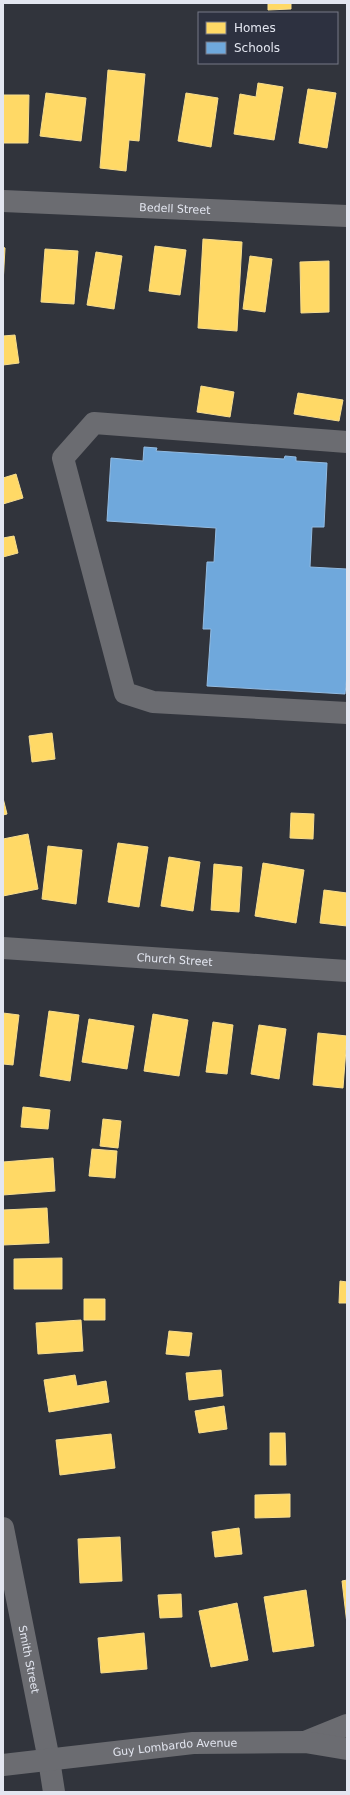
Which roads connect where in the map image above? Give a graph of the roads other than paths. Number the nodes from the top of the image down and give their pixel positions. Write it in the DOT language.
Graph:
graph roads {
  1 [pos="3,201"];
  2 [pos="347,216"];
  3 [pos="347,442"];
  4 [pos="347,713"];
  5 [pos="3,948"];
  6 [pos="347,971"];
  7 [pos="3,1528"];
  8 [pos="347,1724"];
  9 [pos="305,1742"];
  10 [pos="347,1749"];
  11 [pos="49,1760"];
  12 [pos="3,1766"];
  13 [pos="54,1792"];
  1 -- 2 [label="street, Bedell Street"];
  3 -- 4 [label="street"];
  5 -- 6 [label="street, Church Street"];
  7 -- 11 [label="street, Smith Street"];
  8 -- 9 [label="street"];
  9 -- 10 [label="street, Guy Lombardo Avenue"];
  9 -- 11 [label="street, Guy Lombardo Avenue"];
  11 -- 12 [label="street, Guy Lombardo Avenue"];
  11 -- 13 [label="street, Smith Street"];
}
